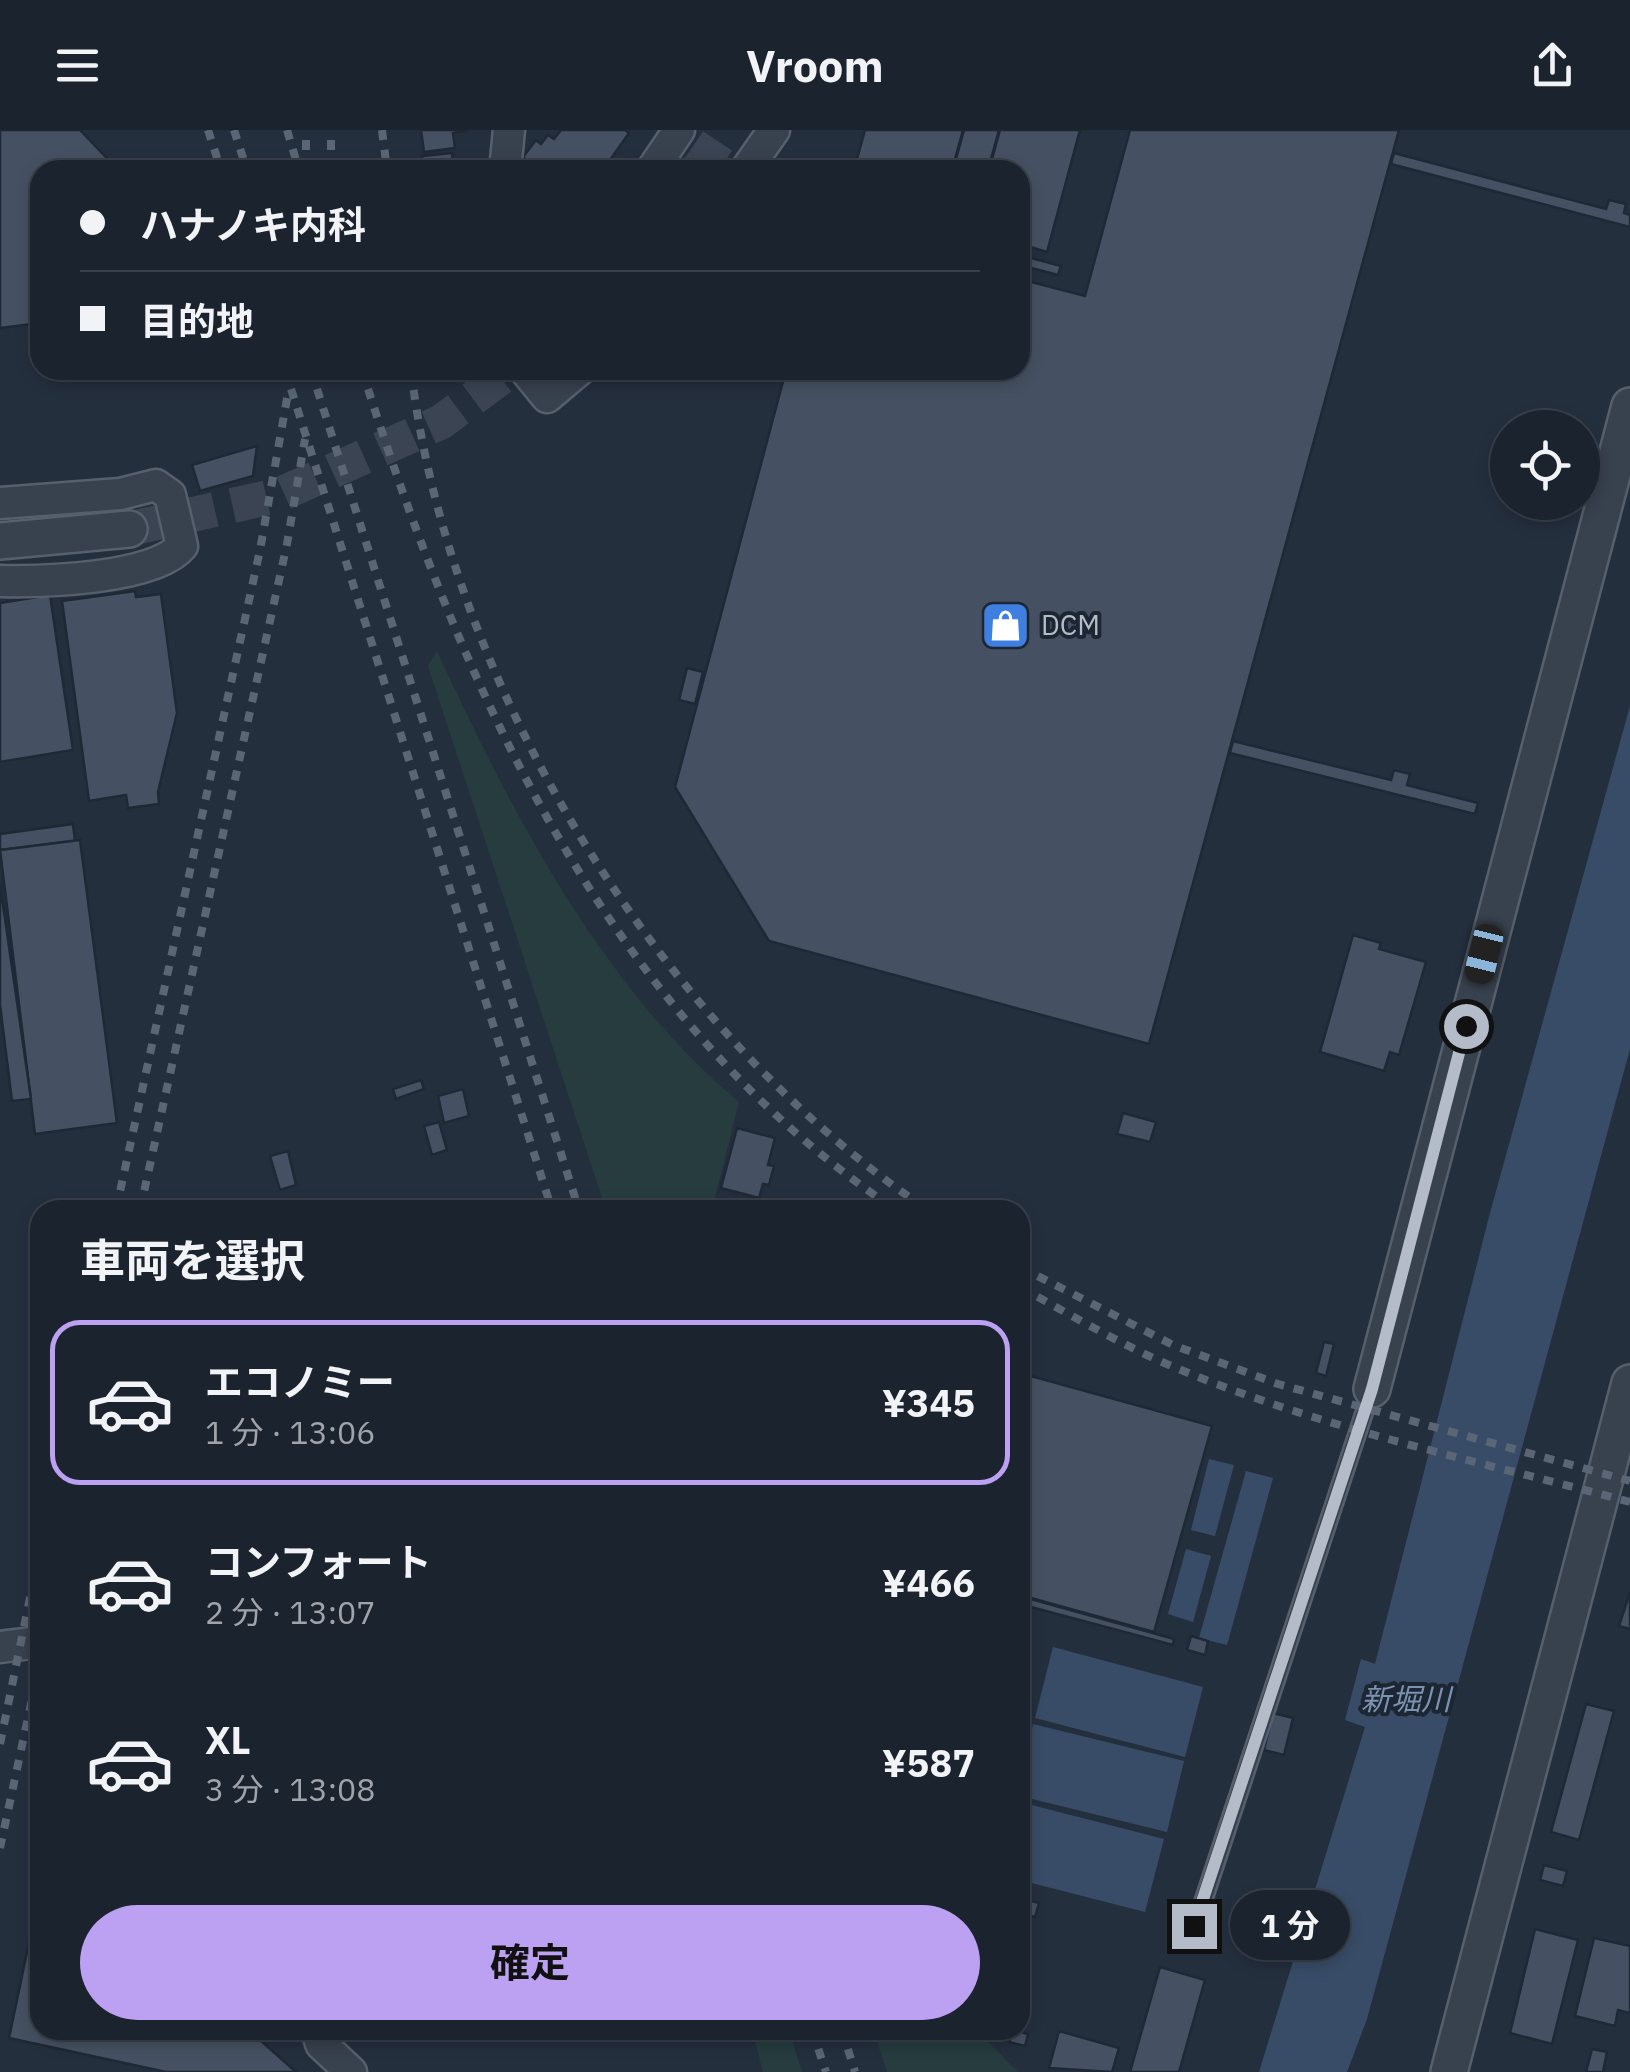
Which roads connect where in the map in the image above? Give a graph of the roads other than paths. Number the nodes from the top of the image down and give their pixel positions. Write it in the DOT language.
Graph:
graph roads {
  1 [pos="508,130"];
  2 [pos="679,130"];
  3 [pos="774,130"];
  4 [pos="506,160"];
  5 [pos="659,160"];
  6 [pos="753,160"];
  7 [pos="533,380"];
  8 [pos="567,380"];
  9 [pos="1630,406"];
  10 [pos="0,503"];
  11 [pos="129,529"];
  12 [pos="0,541"];
  13 [pos="0,582"];
  14 [pos="1630,1383"];
  15 [pos="1372,1389"];
  16 [pos="30,1644"];
  17 [pos="0,1648"];
  18 [pos="1194,1926"];
  19 [pos="320,2040"];
  20 [pos="351,2072"];
  21 [pos="1448,2072"];
  1 -- 4 [label="street"];
  2 -- 5 [label="street"];
  3 -- 6 [label="street"];
  7 -- 8 [label="street"];
  9 -- 15 [label="street"];
  10 -- 13 [label="street"];
  11 -- 12 [label="street"];
  14 -- 21 [label="street"];
  15 -- 18 [label="lane"];
  16 -- 17 [label="street"];
  19 -- 20 [label="street"];
}
